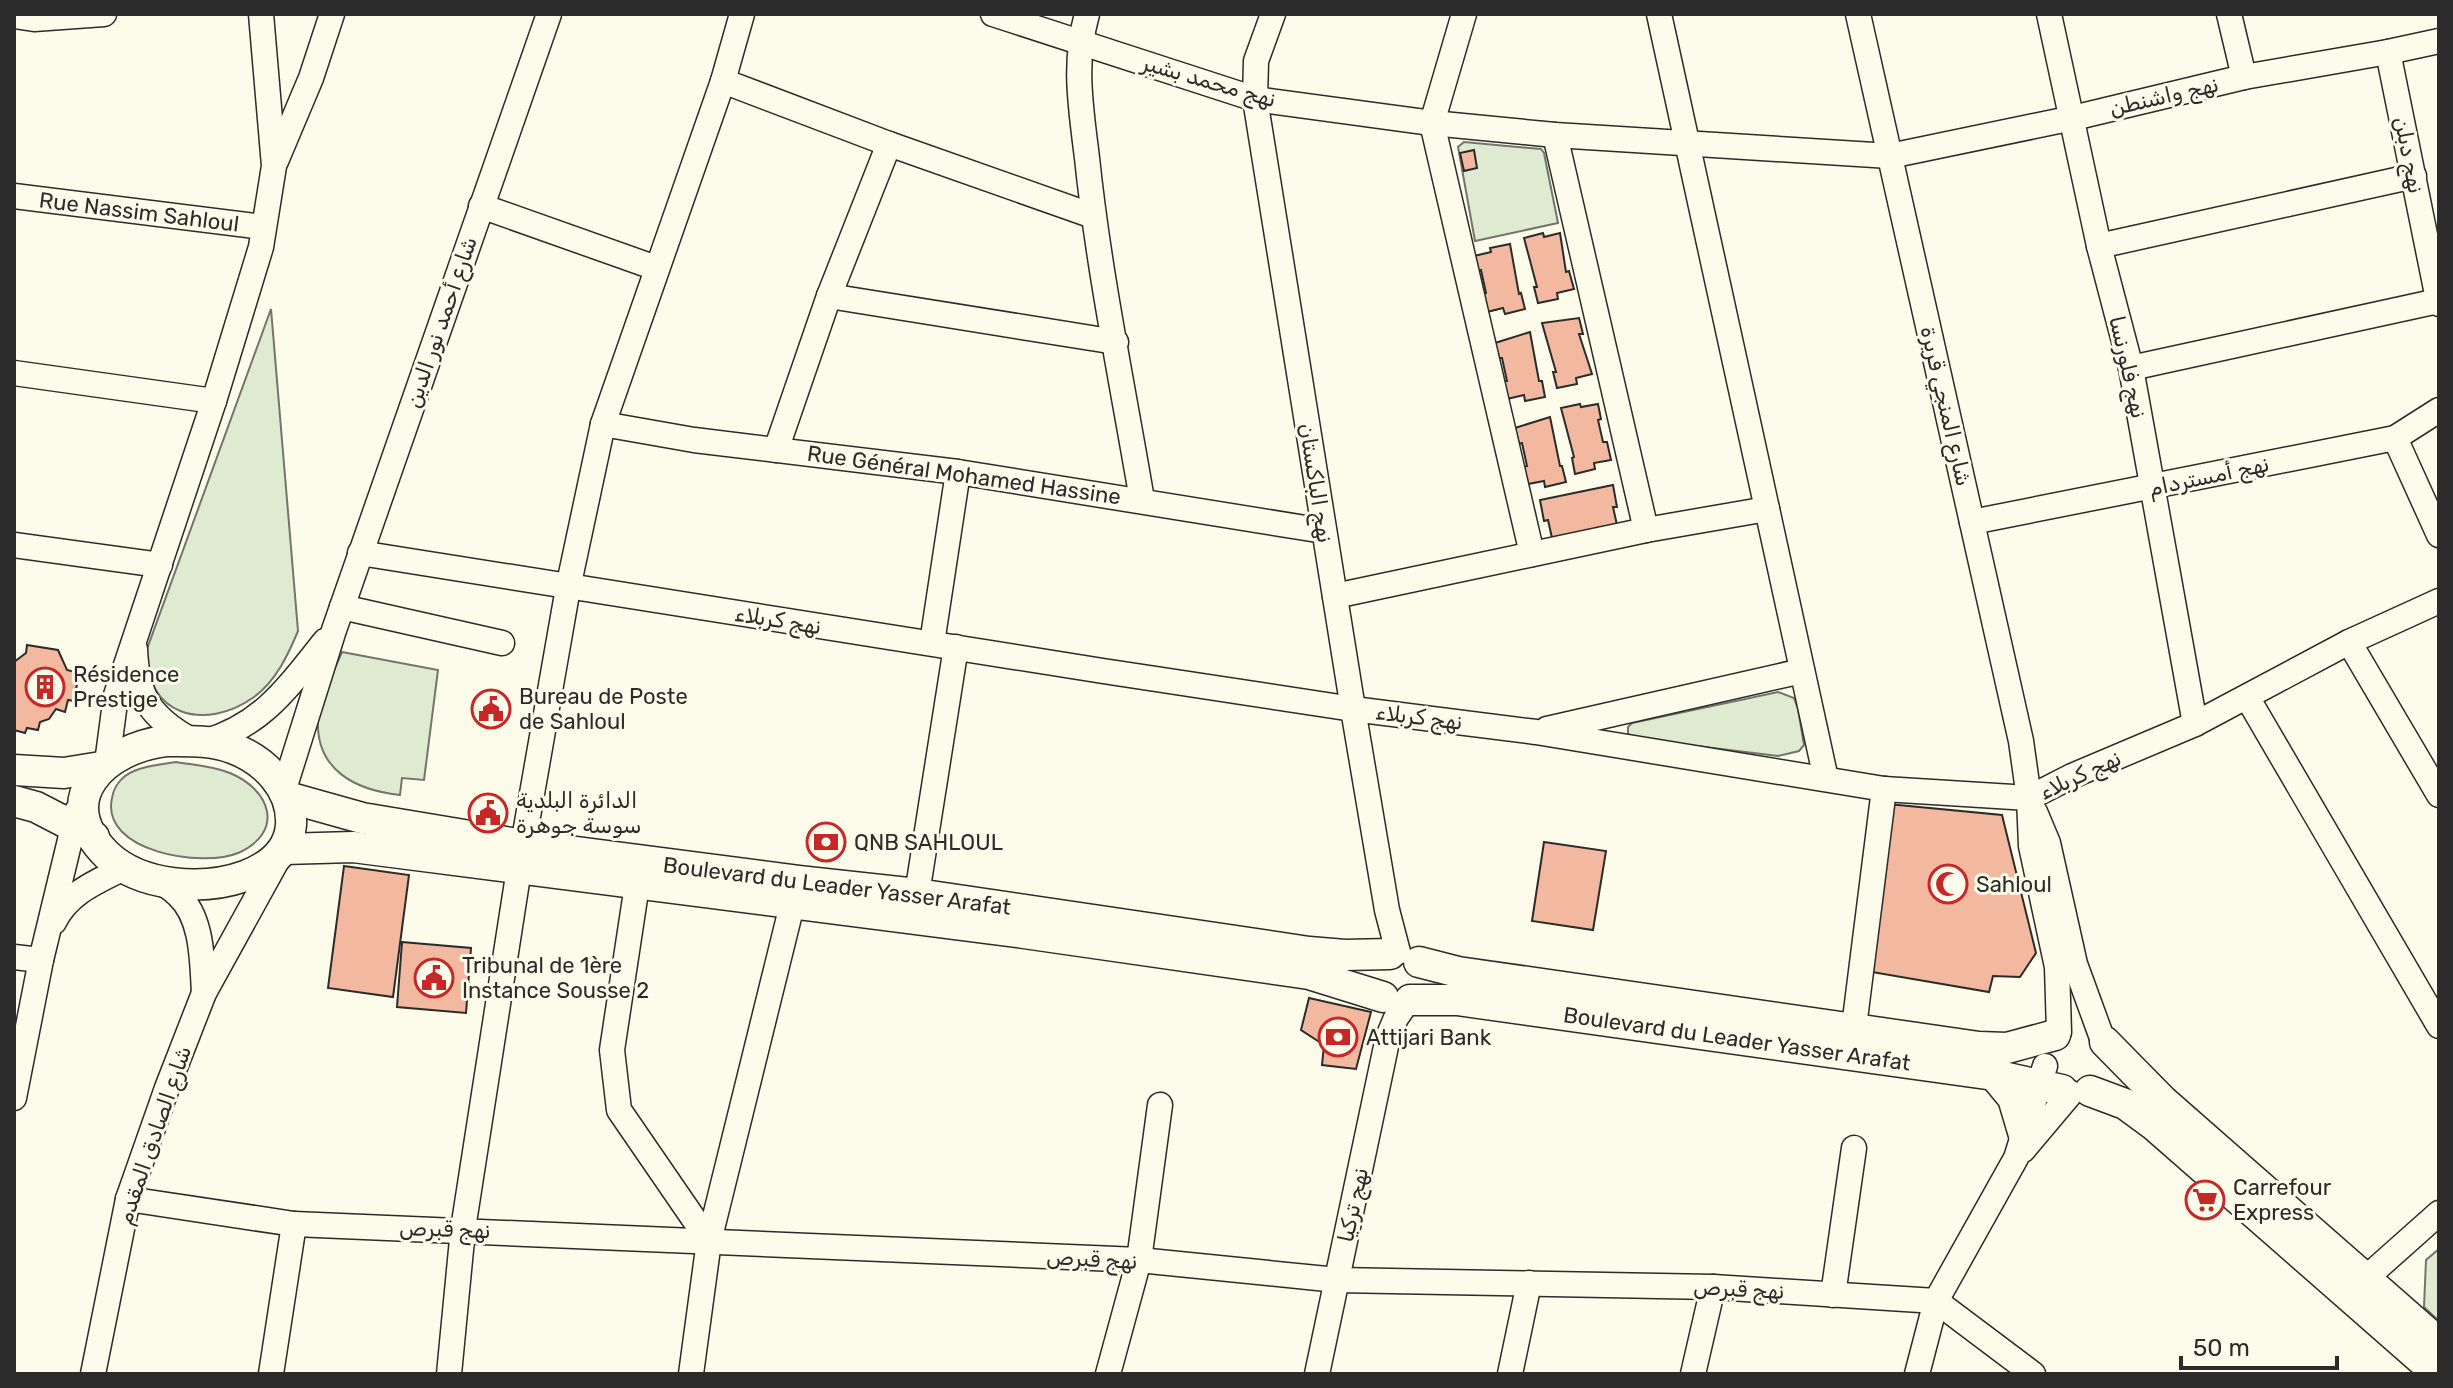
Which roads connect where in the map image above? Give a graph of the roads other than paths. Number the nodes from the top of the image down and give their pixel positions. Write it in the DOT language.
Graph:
graph roads {
  1 [pos="104,14"];
  2 [pos="261,14"];
  3 [pos="332,14"];
  4 [pos="549,14"];
  5 [pos="742,14"];
  6 [pos="993,14"];
  7 [pos="1087,14"];
  8 [pos="1273,14"];
  9 [pos="1464,14"];
  10 [pos="1659,14"];
  11 [pos="1858,14"];
  12 [pos="2049,14"];
  13 [pos="2229,14"];
  14 [pos="27,17"];
  15 [pos="1079,41"];
  16 [pos="2439,41"];
  17 [pos="2388,52"];
  18 [pos="2244,77"];
  19 [pos="723,81"];
  20 [pos="1255,99"];
  21 [pos="2073,118"];
  22 [pos="1432,123"];
  23 [pos="1555,135"];
  24 [pos="889,144"];
  25 [pos="1688,144"];
  26 [pos="1890,156"];
  27 [pos="274,166"];
  28 [pos="2414,176"];
  29 [pos="14,196"];
  30 [pos="481,206"];
  31 [pos="1093,216"];
  32 [pos="263,227"];
  33 [pos="2099,246"];
  34 [pos="656,268"];
  35 [pos="829,296"];
  36 [pos="2438,302"];
  37 [pos="1116,342"];
  38 [pos="2131,368"];
  39 [pos="14,373"];
  40 [pos="214,401"];
  41 [pos="2439,410"];
  42 [pos="603,424"];
  43 [pos="2395,438"];
  44 [pos="776,450"];
  45 [pos="958,472"];
  46 [pos="2153,487"];
  47 [pos="1142,500"];
  48 [pos="1767,509"];
  49 [pos="1972,522"];
  50 [pos="1646,530"];
  51 [pos="1324,531"];
  52 [pos="2439,535"];
  53 [pos="14,545"];
  54 [pos="360,553"];
  55 [pos="1532,554"];
  56 [pos="160,565"];
  57 [pos="568,588"];
  58 [pos="1335,596"];
  59 [pos="2439,601"];
  60 [pos="338,618"];
  61 [pos="135,635"];
  62 [pos="2349,642"];
  63 [pos="502,643"];
  64 [pos="944,645"];
  65 [pos="1802,671"];
  66 [pos="2247,697"];
  67 [pos="1353,709"];
  68 [pos="2195,724"];
  69 [pos="1536,732"];
  70 [pos="199,742"];
  71 [pos="14,770"];
  72 [pos="98,772"];
  73 [pos="1826,779"];
  74 [pos="1884,789"];
  75 [pos="286,793"];
  76 [pos="2439,795"];
  77 [pos="2029,798"];
  78 [pos="14,801"];
  79 [pos="83,832"];
  80 [pos="282,853"];
  81 [pos="521,857"];
  82 [pos="124,868"];
  83 [pos="157,879"];
  84 [pos="637,885"];
  85 [pos="917,894"];
  86 [pos="792,905"];
  87 [pos="47,935"];
  88 [pos="1402,956"];
  89 [pos="14,957"];
  90 [pos="41,960"];
  91 [pos="204,993"];
  92 [pos="1396,1000"];
  93 [pos="2439,1026"];
  94 [pos="1854,1027"];
  95 [pos="2057,1034"];
  96 [pos="2104,1040"];
  97 [pos="1994,1075"];
  98 [pos="2061,1085"];
  99 [pos="14,1098"];
  100 [pos="1160,1105"];
  101 [pos="2020,1146"];
  102 [pos="1854,1148"];
  103 [pos="128,1199"];
  104 [pos="2439,1213"];
  105 [pos="294,1224"];
  106 [pos="463,1229"];
  107 [pos="709,1241"];
  108 [pos="1139,1260"];
  109 [pos="2366,1278"];
  110 [pos="1337,1280"];
  111 [pos="1529,1283"];
  112 [pos="1713,1287"];
  113 [pos="1833,1295"];
  114 [pos="1936,1301"];
  115 [pos="2439,1343"];
  116 [pos="696,1373"];
  117 [pos="93,1374"];
  118 [pos="271,1374"];
  119 [pos="449,1374"];
  120 [pos="1108,1374"];
  121 [pos="1317,1374"];
  122 [pos="1510,1374"];
  123 [pos="1693,1374"];
  124 [pos="1917,1374"];
  125 [pos="2033,1374"];
  126 [pos="2438,1374"];
  1 -- 14 [label="street"];
  2 -- 27 [label="street"];
  3 -- 27 [label="street"];
  4 -- 30 [label="street, شارع أحمد نور الدين"];
  5 -- 19 [label="street"];
  6 -- 15 [label="street, نهج محمد بشير"];
  7 -- 15 [label="street"];
  8 -- 20 [label="street, نهج الباكستان"];
  9 -- 22 [label="street"];
  10 -- 25 [label="street"];
  11 -- 26 [label="street, شارع المنجي قريرة"];
  12 -- 21 [label="street, نهج فلورنسا"];
  13 -- 18 [label="street"];
  15 -- 20 [label="street, نهج محمد بشير"];
  15 -- 31 [label="street"];
  16 -- 17 [label="street, نهج واشنطن"];
  17 -- 18 [label="street, نهج واشنطن"];
  17 -- 28 [label="street, نهج دبلن"];
  18 -- 21 [label="street, نهج واشنطن"];
  19 -- 24 [label="street"];
  19 -- 34 [label="street"];
  20 -- 22 [label="street, نهج محمد بشير"];
  20 -- 51 [label="street, نهج الباكستان"];
  21 -- 26 [label="street, نهج واشنطن"];
  21 -- 33 [label="street, نهج فلورنسا"];
  22 -- 23 [label="street, نهج محمد بشير"];
  22 -- 55 [label="street"];
  23 -- 25 [label="street, نهج محمد بشير"];
  23 -- 50 [label="street"];
  24 -- 31 [label="street"];
  24 -- 35 [label="street"];
  25 -- 26 [label="street, نهج واشنطن"];
  25 -- 48 [label="street"];
  26 -- 49 [label="street, شارع المنجي قريرة"];
  27 -- 32 [label="street"];
  28 -- 33 [label="street"];
  28 -- 36 [label="street, نهج دبلن"];
  29 -- 32 [label="street, Rue Nassim Sahloul"];
  30 -- 34 [label="street"];
  30 -- 54 [label="street, شارع أحمد نور الدين"];
  31 -- 37 [label="street"];
  32 -- 40 [label="street"];
  33 -- 38 [label="street, نهج فلورنسا"];
  34 -- 42 [label="street"];
  35 -- 37 [label="street"];
  35 -- 44 [label="street"];
  36 -- 38 [label="street"];
  37 -- 47 [label="street"];
  38 -- 46 [label="street, نهج فلورنسا"];
  39 -- 40 [label="street"];
  40 -- 56 [label="street"];
  41 -- 43 [label="street, نهج أمستردام"];
  42 -- 44 [label="street, Rue Général Mohamed Hassine"];
  42 -- 57 [label="street"];
  43 -- 46 [label="street, نهج أمستردام"];
  43 -- 52 [label="street"];
  44 -- 45 [label="street, Rue Général Mohamed Hassine"];
  45 -- 47 [label="street, Rue Général Mohamed Hassine"];
  45 -- 64 [label="street"];
  46 -- 49 [label="street, نهج أمستردام"];
  46 -- 68 [label="street, نهج فلورنسا"];
  47 -- 51 [label="street, Rue Général Mohamed Hassine"];
  48 -- 50 [label="street"];
  48 -- 65 [label="street"];
  49 -- 77 [label="street, شارع المنجي قريرة"];
  50 -- 55 [label="street"];
  51 -- 58 [label="street, نهج الباكستان"];
  53 -- 56 [label="street"];
  54 -- 57 [label="street, نهج كربلاء"];
  54 -- 60 [label="street, شارع أحمد نور الدين"];
  55 -- 58 [label="street"];
  56 -- 61 [label="street"];
  57 -- 64 [label="street, نهج كربلاء"];
  57 -- 81 [label="street"];
  58 -- 67 [label="street, نهج الباكستان"];
  59 -- 62 [label="street, نهج كربلاء"];
  60 -- 63 [label="street"];
  60 -- 70 [label="street, شارع أحمد نور الدين"];
  60 -- 75 [label="street, شارع أحمد نور الدين"];
  61 -- 70 [label="street"];
  61 -- 72 [label="street"];
  62 -- 66 [label="street, نهج كربلاء"];
  62 -- 76 [label="street"];
  64 -- 67 [label="street, نهج كربلاء"];
  64 -- 85 [label="street"];
  65 -- 69 [label="street"];
  65 -- 73 [label="street"];
  66 -- 68 [label="street, نهج كربلاء"];
  66 -- 93 [label="street"];
  67 -- 69 [label="street, نهج كربلاء"];
  67 -- 88 [label="street, نهج الباكستان"];
  68 -- 77 [label="street, نهج كربلاء"];
  69 -- 73 [label="street, نهج كربلاء"];
  70 -- 72 [label="main road"];
  70 -- 75 [label="main road"];
  71 -- 72 [label="main road"];
  72 -- 79 [label="main road"];
  73 -- 74 [label="street, نهج كربلاء"];
  74 -- 77 [label="street, نهج كربلاء"];
  74 -- 94 [label="street"];
  75 -- 80 [label="main road"];
  75 -- 81 [label="main road, Boulevard du Leader Yasser Arafat"];
  77 -- 95 [label="street, شارع المنجي قريرة"];
  77 -- 96 [label="street, شارع المنجي قريرة"];
  78 -- 79 [label="main road"];
  79 -- 82 [label="main road"];
  79 -- 87 [label="street"];
  80 -- 81 [label="main road, Boulevard du Leader Yasser Arafat"];
  80 -- 83 [label="main road"];
  80 -- 91 [label="street, شارع الصادق المقدم"];
  81 -- 84 [label="main road, Boulevard du Leader Yasser Arafat"];
  81 -- 85 [label="main road, Boulevard du Leader Yasser Arafat"];
  81 -- 106 [label="street"];
  82 -- 83 [label="main road"];
  82 -- 87 [label="street"];
  83 -- 91 [label="street, شارع الصادق المقدم"];
  84 -- 86 [label="main road, Boulevard du Leader Yasser Arafat"];
  84 -- 107 [label="street"];
  85 -- 88 [label="main road, Boulevard du Leader Yasser Arafat"];
  86 -- 92 [label="main road, Boulevard du Leader Yasser Arafat"];
  86 -- 107 [label="street"];
  87 -- 90 [label="street"];
  88 -- 92 [label="main road"];
  88 -- 92 [label="main road"];
  88 -- 94 [label="main road, Boulevard du Leader Yasser Arafat"];
  89 -- 90 [label="street"];
  90 -- 99 [label="street"];
  91 -- 103 [label="street, شارع الصادق المقدم"];
  92 -- 97 [label="main road, Boulevard du Leader Yasser Arafat"];
  92 -- 110 [label="street, نهج تركيا"];
  94 -- 95 [label="main road, Boulevard du Leader Yasser Arafat"];
  95 -- 96 [label="main road"];
  95 -- 98 [label="main road"];
  96 -- 98 [label="main road"];
  96 -- 109 [label="main road"];
  97 -- 98 [label="main road, Boulevard du Leader Yasser Arafat"];
  97 -- 101 [label="main road"];
  98 -- 101 [label="street"];
  98 -- 101 [label="street"];
  98 -- 126 [label="main road, Boulevard du Leader Yasser Arafat"];
  100 -- 108 [label="street"];
  101 -- 114 [label="street"];
  102 -- 113 [label="street"];
  103 -- 105 [label="street, نهج قبرص"];
  103 -- 117 [label="street, شارع الصادق المقدم"];
  104 -- 109 [label="street"];
  105 -- 106 [label="street, نهج قبرص"];
  105 -- 118 [label="street"];
  106 -- 107 [label="street, نهج قبرص"];
  106 -- 119 [label="street"];
  107 -- 108 [label="street, نهج قبرص"];
  107 -- 116 [label="street"];
  108 -- 110 [label="street, نهج قبرص"];
  108 -- 120 [label="street"];
  109 -- 115 [label="main road"];
  110 -- 111 [label="street, نهج قبرص"];
  110 -- 121 [label="street, نهج تركيا"];
  111 -- 112 [label="street, نهج قبرص"];
  111 -- 122 [label="street"];
  112 -- 113 [label="street, نهج قبرص"];
  112 -- 123 [label="street"];
  113 -- 114 [label="street, نهج قبرص"];
  114 -- 124 [label="street"];
  114 -- 125 [label="street"];
}
